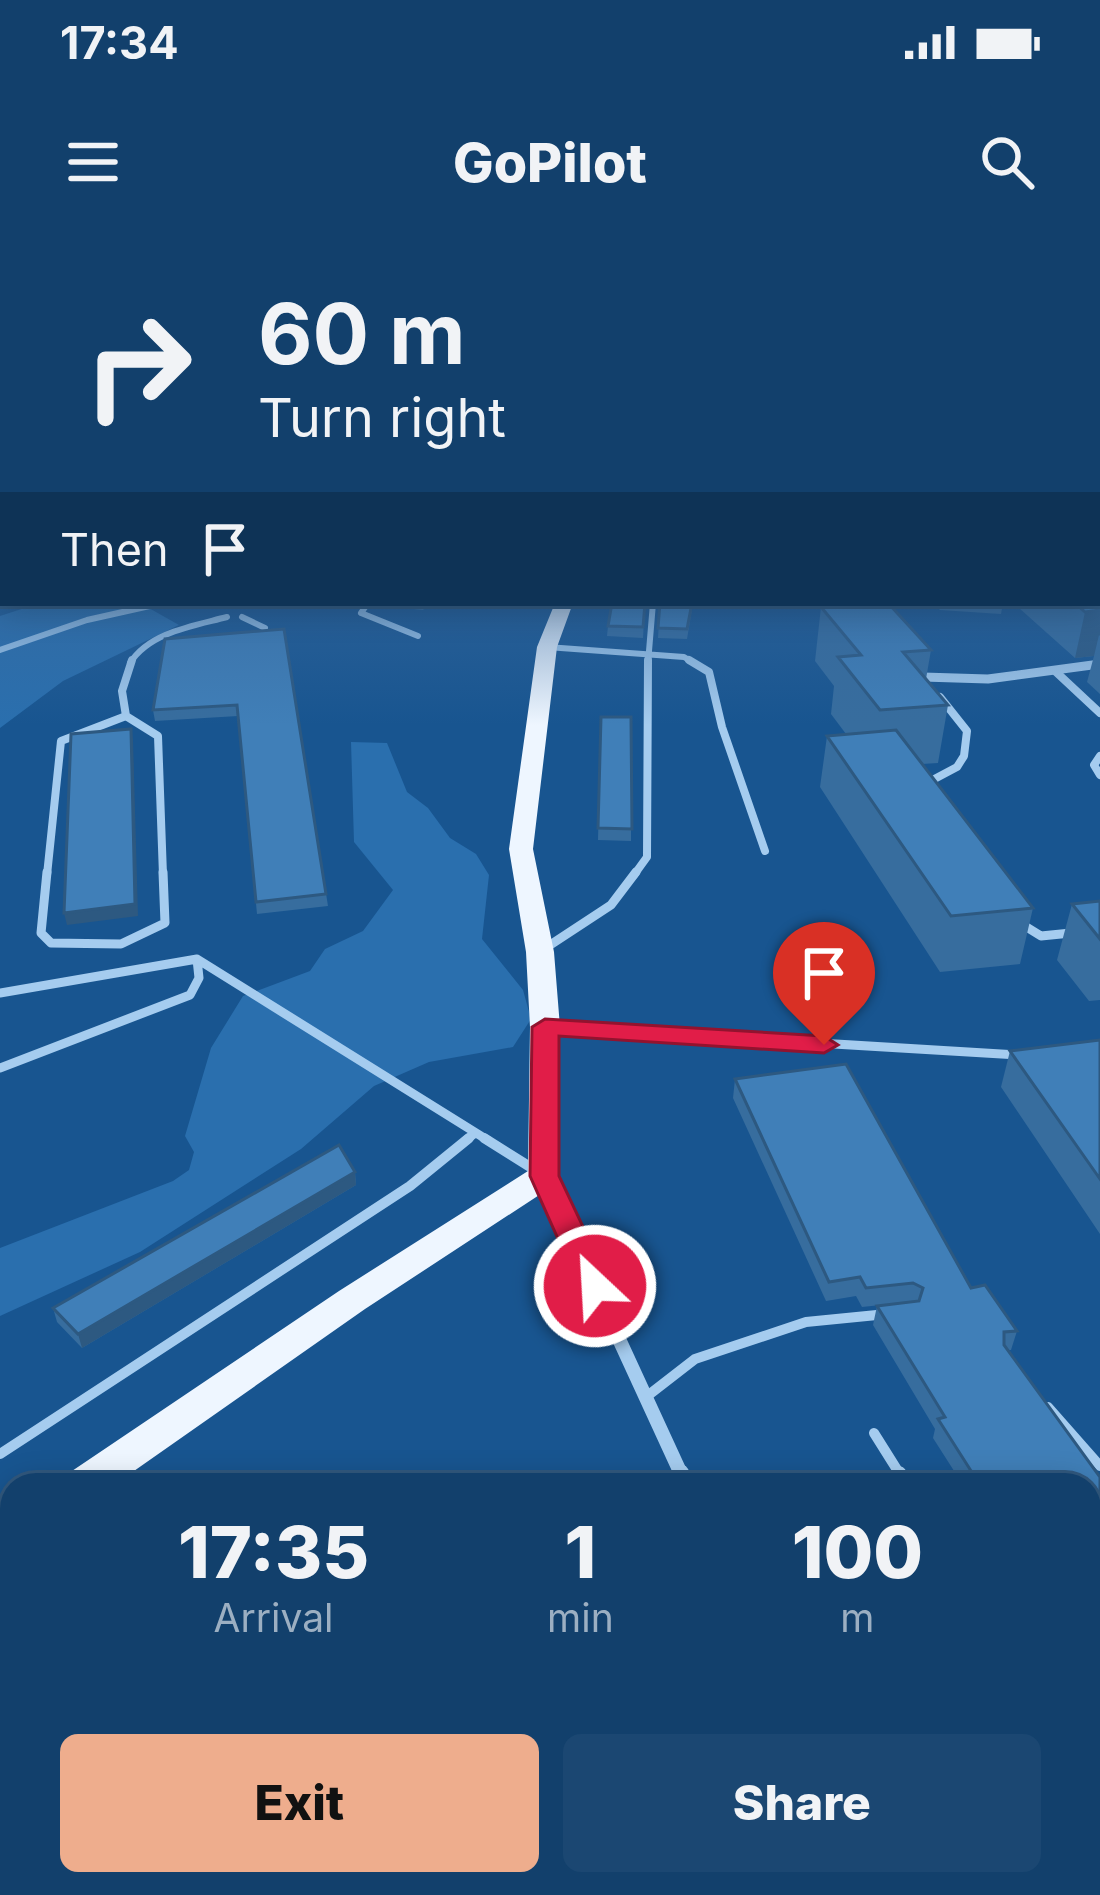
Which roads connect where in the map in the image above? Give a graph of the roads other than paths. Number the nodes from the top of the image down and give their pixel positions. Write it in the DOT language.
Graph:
graph roads {
  1 [pos="150,606"];
  2 [pos="366,606"];
  3 [pos="563,606"];
  4 [pos="653,606"];
  5 [pos="227,617"];
  6 [pos="242,617"];
  7 [pos="266,628"];
  8 [pos="418,636"];
  9 [pos="547,647"];
  10 [pos="0,650"];
  11 [pos="648,654"];
  12 [pos="909,662"];
  13 [pos="1100,664"];
  14 [pos="1055,671"];
  15 [pos="923,677"];
  16 [pos="1100,713"];
  17 [pos="126,716"];
  18 [pos="1100,756"];
  19 [pos="1100,775"];
  20 [pos="921,790"];
  21 [pos="765,851"];
  22 [pos="1008,907"];
  23 [pos="1079,932"];
  24 [pos="540,952"];
  25 [pos="197,959"];
  26 [pos="0,993"];
  27 [pos="545,1027"];
  28 [pos="1037,1054"];
  29 [pos="0,1068"];
  30 [pos="475,1133"];
  31 [pos="544,1176"];
  32 [pos="910,1312"];
  33 [pos="1037,1394"];
  34 [pos="646,1396"];
  35 [pos="874,1433"];
  36 [pos="0,1454"];
  37 [pos="1100,1466"];
  38 [pos="100,1473"];
  39 [pos="681,1473"];
  40 [pos="899,1473"];
  1 -- 10 [label="lane"];
  2 -- 8 [label="lane"];
  3 -- 9 [label="main road"];
  4 -- 11 [label="lane"];
  5 -- 17 [label="lane"];
  6 -- 7 [label="lane"];
  9 -- 11 [label="lane"];
  9 -- 24 [label="main road"];
  11 -- 21 [label="lane"];
  11 -- 24 [label="lane"];
  12 -- 15 [label="lane"];
  13 -- 14 [label="street"];
  14 -- 15 [label="street"];
  14 -- 16 [label="lane"];
  15 -- 20 [label="lane"];
  17 -- 17 [label="lane"];
  18 -- 19 [label="lane"];
  22 -- 23 [label="lane"];
  24 -- 27 [label="main road"];
  25 -- 26 [label="lane"];
  25 -- 29 [label="lane"];
  25 -- 30 [label="lane"];
  27 -- 28 [label="lane"];
  27 -- 31 [label="main road"];
  30 -- 31 [label="lane"];
  30 -- 36 [label="lane"];
  31 -- 34 [label="street"];
  31 -- 38 [label="main road"];
  32 -- 34 [label="lane"];
  33 -- 37 [label="lane"];
  34 -- 39 [label="street"];
  35 -- 40 [label="lane"];
}
